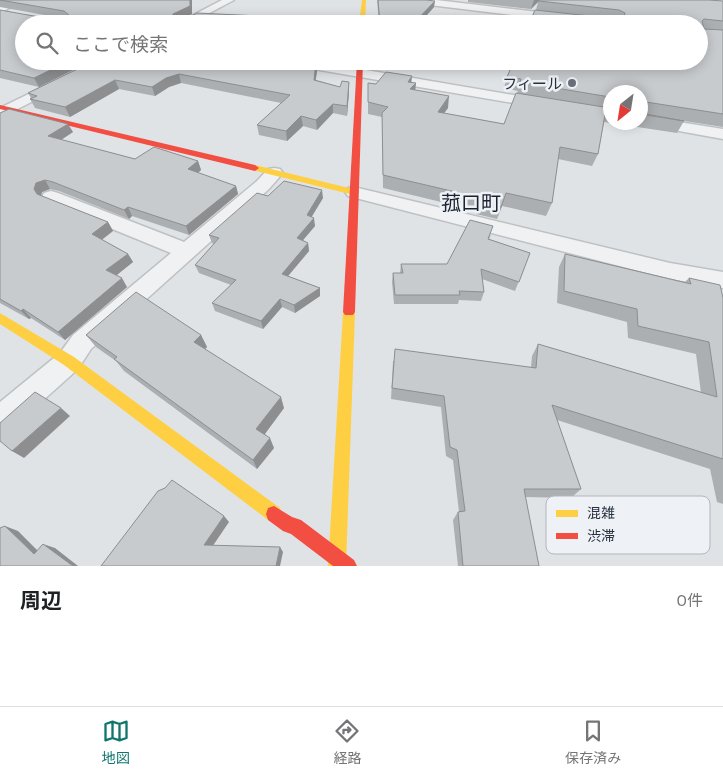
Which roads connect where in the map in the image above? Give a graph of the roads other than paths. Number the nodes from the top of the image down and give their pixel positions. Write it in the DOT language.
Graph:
graph roads {
  1 [pos="19,0"];
  2 [pos="229,0"];
  3 [pos="364,0"];
  4 [pos="412,0"];
  5 [pos="436,1"];
  6 [pos="3,12"];
  7 [pos="199,15"];
  8 [pos="363,15"];
  9 [pos="544,15"];
  10 [pos="87,70"];
  11 [pos="360,70"];
  12 [pos="375,70"];
  13 [pos="554,106"];
  14 [pos="3,110"];
  15 [pos="648,121"];
  16 [pos="723,134"];
  17 [pos="274,173"];
  18 [pos="354,192"];
  19 [pos="51,197"];
  20 [pos="187,251"];
  21 [pos="723,280"];
  22 [pos="0,318"];
  23 [pos="69,361"];
  24 [pos="0,420"];
  25 [pos="341,564"];
  1 -- 6 [label="street"];
  2 -- 7 [label="street"];
  3 -- 8 [label="street"];
  4 -- 5 [label="street"];
  5 -- 9 [label="street"];
  10 -- 14 [label="street"];
  11 -- 18 [label="street"];
  12 -- 13 [label="street"];
  14 -- 17 [label="street"];
  15 -- 16 [label="street"];
  17 -- 18 [label="street"];
  17 -- 20 [label="street"];
  18 -- 21 [label="street"];
  18 -- 25 [label="street"];
  19 -- 20 [label="street"];
  20 -- 23 [label="street"];
  22 -- 23 [label="street"];
  23 -- 24 [label="street"];
  23 -- 25 [label="street"];
}
